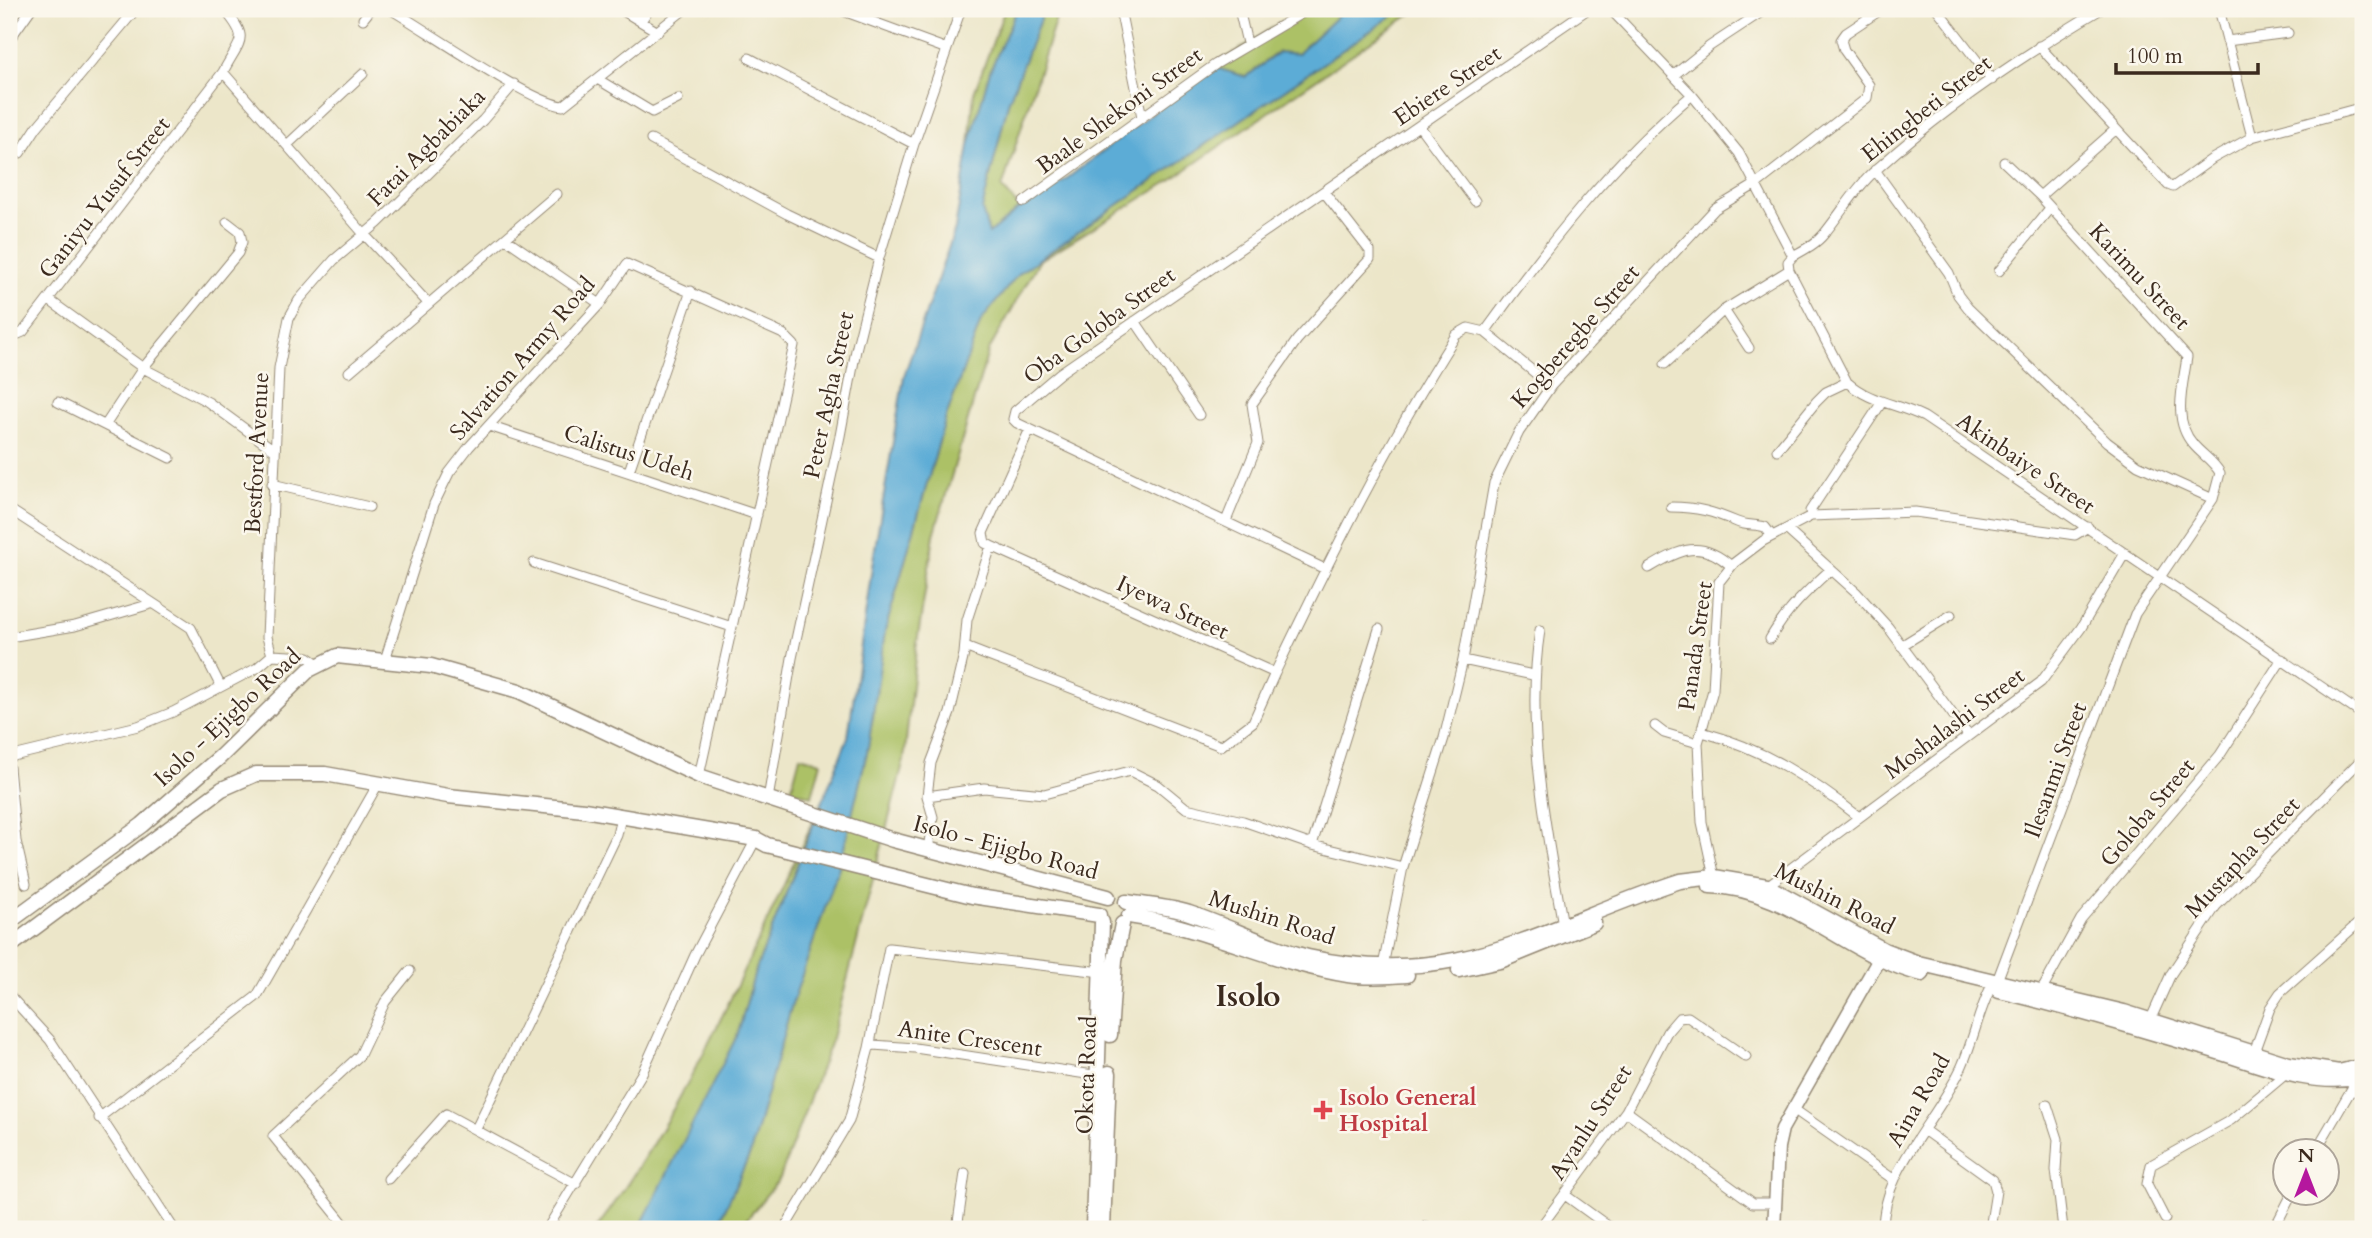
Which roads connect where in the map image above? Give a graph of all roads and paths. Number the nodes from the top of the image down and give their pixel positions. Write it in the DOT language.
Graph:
graph roads {
  1 [pos="31,9"];
  2 [pos="135,9"];
  3 [pos="224,9"];
  4 [pos="371,9"];
  5 [pos="390,9"];
  6 [pos="620,9"];
  7 [pos="649,9"];
  8 [pos="685,9"];
  9 [pos="838,9"];
  10 [pos="961,9"];
  11 [pos="1120,9"];
  12 [pos="1239,9"];
  13 [pos="1309,9"];
  14 [pos="1588,9"];
  15 [pos="1610,9"];
  16 [pos="1766,9"];
  17 [pos="1882,9"];
  18 [pos="1937,9"];
  19 [pos="2101,9"];
  20 [pos="2219,9"];
  21 [pos="363,19"];
  22 [pos="641,21"];
  23 [pos="658,32"];
  24 [pos="2288,33"];
  25 [pos="9,40"];
  26 [pos="2227,41"];
  27 [pos="1247,43"];
  28 [pos="2039,46"];
  29 [pos="947,49"];
  30 [pos="749,58"];
  31 [pos="223,72"];
  32 [pos="363,74"];
  33 [pos="1674,75"];
  34 [pos="599,80"];
  35 [pos="1992,80"];
  36 [pos="514,84"];
  37 [pos="1692,94"];
  38 [pos="678,99"];
  39 [pos="2363,107"];
  40 [pos="1142,117"];
  41 [pos="1420,127"];
  42 [pos="2115,130"];
  43 [pos="2252,137"];
  44 [pos="651,141"];
  45 [pos="1395,143"];
  46 [pos="914,144"];
  47 [pos="287,145"];
  48 [pos="20,153"];
  49 [pos="2004,162"];
  50 [pos="1875,170"];
  51 [pos="1758,183"];
  52 [pos="1324,191"];
  53 [pos="557,194"];
  54 [pos="2040,196"];
  55 [pos="1475,201"];
  56 [pos="1024,202"];
  57 [pos="2050,208"];
  58 [pos="227,222"];
  59 [pos="363,233"];
  60 [pos="506,239"];
  61 [pos="1793,256"];
  62 [pos="879,258"];
  63 [pos="1789,270"];
  64 [pos="1999,271"];
  65 [pos="691,290"];
  66 [pos="48,300"];
  67 [pos="428,303"];
  68 [pos="600,304"];
  69 [pos="1724,310"];
  70 [pos="1135,321"];
  71 [pos="1485,332"];
  72 [pos="9,338"];
  73 [pos="1749,348"];
  74 [pos="1665,364"];
  75 [pos="144,368"];
  76 [pos="349,372"];
  77 [pos="1847,382"];
  78 [pos="1551,386"];
  79 [pos="58,402"];
  80 [pos="1882,402"];
  81 [pos="1199,415"];
  82 [pos="106,424"];
  83 [pos="489,426"];
  84 [pos="1030,429"];
  85 [pos="274,450"];
  86 [pos="1777,450"];
  87 [pos="170,457"];
  88 [pos="629,471"];
  89 [pos="272,484"];
  90 [pos="2213,499"];
  91 [pos="369,507"];
  92 [pos="1671,507"];
  93 [pos="9,509"];
  94 [pos="757,515"];
  95 [pos="1811,516"];
  96 [pos="1226,521"];
  97 [pos="2088,527"];
  98 [pos="1786,528"];
  99 [pos="1772,536"];
  100 [pos="991,546"];
  101 [pos="2125,553"];
  102 [pos="534,563"];
  103 [pos="1731,566"];
  104 [pos="1649,568"];
  105 [pos="1325,569"];
  106 [pos="1830,570"];
  107 [pos="2162,578"];
  108 [pos="150,604"];
  109 [pos="1951,615"];
  110 [pos="732,627"];
  111 [pos="1379,629"];
  112 [pos="1540,630"];
  113 [pos="9,636"];
  114 [pos="1770,639"];
  115 [pos="1901,646"];
  116 [pos="965,647"];
  117 [pos="272,655"];
  118 [pos="2282,659"];
  119 [pos="385,660"];
  120 [pos="1463,660"];
  121 [pos="318,664"];
  122 [pos="1275,674"];
  123 [pos="1533,675"];
  124 [pos="220,685"];
  125 [pos="2363,715"];
  126 [pos="1655,726"];
  127 [pos="1702,732"];
  128 [pos="1968,735"];
  129 [pos="1698,743"];
  130 [pos="9,757"];
  131 [pos="2363,758"];
  132 [pos="9,767"];
  133 [pos="208,767"];
  134 [pos="699,776"];
  135 [pos="379,784"];
  136 [pos="222,789"];
  137 [pos="927,796"];
  138 [pos="774,801"];
  139 [pos="621,817"];
  140 [pos="1859,817"];
  141 [pos="762,842"];
  142 [pos="1312,845"];
  143 [pos="928,849"];
  144 [pos="1403,867"];
  145 [pos="1714,877"];
  146 [pos="26,884"];
  147 [pos="1767,886"];
  148 [pos="1108,897"];
  149 [pos="1126,914"];
  150 [pos="1100,918"];
  151 [pos="2363,919"];
  152 [pos="9,922"];
  153 [pos="1563,925"];
  154 [pos="9,947"];
  155 [pos="1879,959"];
  156 [pos="1383,966"];
  157 [pos="410,971"];
  158 [pos="1102,972"];
  159 [pos="1993,985"];
  160 [pos="2042,990"];
  161 [pos="9,995"];
  162 [pos="2148,1025"];
  163 [pos="869,1048"];
  164 [pos="2254,1052"];
  165 [pos="1746,1057"];
  166 [pos="2286,1074"];
  167 [pos="1100,1076"];
  168 [pos="2359,1078"];
  169 [pos="2363,1096"];
  170 [pos="2046,1105"];
  171 [pos="1792,1108"];
  172 [pos="1626,1111"];
  173 [pos="99,1118"];
  174 [pos="476,1129"];
  175 [pos="1925,1131"];
  176 [pos="2324,1136"];
  177 [pos="965,1172"];
  178 [pos="1893,1179"];
  179 [pos="388,1180"];
  180 [pos="576,1184"];
  181 [pos="1565,1195"];
  182 [pos="1774,1203"];
  183 [pos="2286,1206"];
  184 [pos="2165,1219"];
  185 [pos="174,1229"];
  186 [pos="348,1229"];
  187 [pos="547,1229"];
  188 [pos="784,1229"];
  189 [pos="957,1229"];
  190 [pos="1093,1229"];
  191 [pos="1103,1229"];
  192 [pos="1539,1229"];
  193 [pos="1612,1229"];
  194 [pos="1774,1229"];
  195 [pos="1883,1229"];
  196 [pos="1990,1229"];
  197 [pos="2063,1229"];
  198 [pos="2274,1229"];
  1 -- 25 [label="street"];
  2 -- 48 [label="street"];
  3 -- 31 [label="street, Ganiyu Yusuf Street"];
  4 -- 21 [label="street"];
  5 -- 36 [label="street"];
  6 -- 22 [label="street"];
  7 -- 22 [label="street"];
  8 -- 23 [label="street"];
  9 -- 29 [label="street"];
  10 -- 29 [label="street, Peter Agha Street"];
  11 -- 40 [label="street"];
  12 -- 27 [label="street"];
  13 -- 27 [label="street, Baale Shekoni Street"];
  14 -- 41 [label="street, Ebiere Street"];
  15 -- 33 [label="street"];
  16 -- 33 [label="street"];
  17 -- 51 [label="street, Kogberegbe Street"];
  18 -- 35 [label="street"];
  19 -- 28 [label="street, Ehingbeti Street"];
  20 -- 26 [label="street"];
  22 -- 23 [label="street"];
  23 -- 34 [label="street"];
  24 -- 26 [label="street"];
  26 -- 43 [label="street"];
  27 -- 40 [label="street, Baale Shekoni Street"];
  28 -- 35 [label="street, Ehingbeti Street"];
  28 -- 42 [label="street"];
  29 -- 46 [label="street, Peter Agha Street"];
  30 -- 46 [label="street"];
  31 -- 47 [label="street"];
  31 -- 66 [label="street, Ganiyu Yusuf Street"];
  32 -- 47 [label="street"];
  33 -- 37 [label="street"];
  34 -- 36 [label="street"];
  34 -- 38 [label="street"];
  35 -- 50 [label="street, Ehingbeti Street"];
  36 -- 59 [label="street, Fatai Agbabiaka"];
  37 -- 51 [label="street"];
  37 -- 71 [label="street"];
  39 -- 43 [label="street"];
  40 -- 56 [label="street, Baale Shekoni Street"];
  41 -- 45 [label="street, Ebiere Street"];
  41 -- 55 [label="street"];
  42 -- 43 [label="street"];
  42 -- 54 [label="street"];
  44 -- 62 [label="street"];
  45 -- 52 [label="street, Oba Goloba Street"];
  46 -- 62 [label="street, Peter Agha Street"];
  47 -- 59 [label="street"];
  49 -- 54 [label="street, Karimu Street"];
  50 -- 61 [label="street, Ehingbeti Street"];
  50 -- 90 [label="street"];
  51 -- 61 [label="street"];
  51 -- 78 [label="street, Kogberegbe Street"];
  52 -- 70 [label="street, Oba Goloba Street"];
  52 -- 96 [label="street"];
  53 -- 60 [label="street"];
  54 -- 57 [label="street, Karimu Street"];
  57 -- 64 [label="street"];
  57 -- 90 [label="street, Karimu Street"];
  58 -- 75 [label="street"];
  59 -- 67 [label="street"];
  59 -- 85 [label="street, Bestford Avenue"];
  60 -- 67 [label="street"];
  60 -- 68 [label="street"];
  61 -- 63 [label="street"];
  62 -- 138 [label="street, Peter Agha Street"];
  63 -- 69 [label="street"];
  63 -- 77 [label="street"];
  65 -- 68 [label="street, Salvation Army Road"];
  65 -- 88 [label="street"];
  65 -- 94 [label="street, Salvation Army Road"];
  66 -- 72 [label="street, Ganiyu Yusuf Street"];
  66 -- 75 [label="street"];
  67 -- 76 [label="street"];
  68 -- 83 [label="street, Salvation Army Road"];
  69 -- 73 [label="street"];
  69 -- 74 [label="street"];
  70 -- 81 [label="street"];
  70 -- 84 [label="street, Oba Goloba Street"];
  71 -- 78 [label="street"];
  71 -- 105 [label="street"];
  75 -- 82 [label="street"];
  75 -- 85 [label="street"];
  77 -- 80 [label="street, Akinbaiye Street"];
  77 -- 86 [label="street"];
  78 -- 120 [label="street, Kogberegbe Street"];
  79 -- 82 [label="street"];
  80 -- 95 [label="street"];
  80 -- 97 [label="street, Akinbaiye Street"];
  82 -- 87 [label="street"];
  83 -- 88 [label="street, Calistus Udeh"];
  83 -- 119 [label="street, Salvation Army Road"];
  84 -- 96 [label="street"];
  84 -- 100 [label="street"];
  85 -- 89 [label="street, Bestford Avenue"];
  88 -- 94 [label="street, Calistus Udeh"];
  89 -- 91 [label="street"];
  89 -- 117 [label="street, Bestford Avenue"];
  90 -- 107 [label="street, Karimu Street"];
  92 -- 99 [label="street"];
  93 -- 108 [label="street"];
  94 -- 110 [label="street"];
  95 -- 97 [label="street"];
  95 -- 98 [label="street, Panada Street"];
  96 -- 105 [label="street"];
  97 -- 101 [label="street, Akinbaiye Street"];
  98 -- 99 [label="street, Panada Street"];
  98 -- 106 [label="street"];
  99 -- 103 [label="street, Panada Street"];
  100 -- 116 [label="street"];
  100 -- 122 [label="street, Iyewa Street"];
  101 -- 107 [label="street, Akinbaiye Street"];
  101 -- 128 [label="street, Moshalashi Street"];
  102 -- 110 [label="street"];
  103 -- 104 [label="street"];
  103 -- 127 [label="street, Panada Street"];
  105 -- 122 [label="street"];
  106 -- 114 [label="street"];
  106 -- 115 [label="street"];
  107 -- 118 [label="street, Akinbaiye Street"];
  107 -- 159 [label="street, Ilesanmi Street"];
  108 -- 113 [label="street"];
  108 -- 124 [label="street"];
  109 -- 115 [label="street"];
  110 -- 134 [label="street"];
  111 -- 142 [label="street"];
  112 -- 123 [label="street"];
  115 -- 128 [label="street"];
  116 -- 122 [label="street"];
  116 -- 137 [label="street"];
  117 -- 121 [label="street"];
  117 -- 124 [label="street"];
  118 -- 125 [label="street, Akinbaiye Street"];
  118 -- 160 [label="street, Goloba Street"];
  119 -- 121 [label="main road, Isolo - Ejigbo Road"];
  119 -- 134 [label="main road, Isolo - Ejigbo Road"];
  120 -- 123 [label="street"];
  120 -- 144 [label="street, Kogberegbe Street"];
  121 -- 133 [label="main road, Isolo - Ejigbo Road"];
  123 -- 153 [label="street"];
  124 -- 130 [label="street"];
  126 -- 129 [label="street"];
  127 -- 129 [label="street, Panada Street"];
  127 -- 140 [label="street"];
  128 -- 140 [label="street, Moshalashi Street"];
  129 -- 145 [label="street, Panada Street"];
  131 -- 162 [label="street, Mustapha Street"];
  132 -- 146 [label="street"];
  133 -- 136 [label="main road"];
  133 -- 152 [label="main road, Isolo - Ejigbo Road"];
  134 -- 138 [label="main road, Isolo - Ejigbo Road"];
  135 -- 136 [label="main road, Isolo - Ejigbo Road"];
  135 -- 139 [label="main road, Isolo - Ejigbo Road"];
  135 -- 173 [label="street"];
  136 -- 154 [label="main road, Isolo - Ejigbo Road"];
  137 -- 142 [label="street"];
  137 -- 143 [label="street"];
  138 -- 143 [label="main road, Isolo - Ejigbo Road"];
  139 -- 141 [label="main road, Isolo - Ejigbo Road"];
  139 -- 174 [label="street"];
  140 -- 147 [label="street, Moshalashi Street"];
  141 -- 150 [label="main road, Isolo - Ejigbo Road"];
  141 -- 180 [label="street"];
  142 -- 144 [label="street"];
  143 -- 148 [label="main road, Isolo - Ejigbo Road"];
  144 -- 156 [label="street, Kogberegbe Street"];
  145 -- 147 [label="main road, Mushin Road"];
  145 -- 153 [label="main road, Mushin Road"];
  147 -- 159 [label="main road, Mushin Road"];
  148 -- 149 [label="main road"];
  148 -- 150 [label="main road"];
  149 -- 150 [label="main road"];
  149 -- 155 [label="main road, Mushin Road"];
  149 -- 156 [label="main road, Mushin Road"];
  149 -- 191 [label="main road, Okota Road"];
  150 -- 158 [label="main road"];
  151 -- 164 [label="street"];
  153 -- 156 [label="main road, Mushin Road"];
  155 -- 159 [label="main road, Mushin Road"];
  155 -- 171 [label="street"];
  157 -- 186 [label="street"];
  158 -- 163 [label="street"];
  158 -- 167 [label="main road"];
  159 -- 160 [label="main road, Mushin Road"];
  159 -- 162 [label="main road, Mushin Road"];
  159 -- 175 [label="street, Aina Road"];
  160 -- 162 [label="main road, Mushin Road"];
  161 -- 173 [label="street"];
  162 -- 164 [label="main road, Mushin Road"];
  162 -- 166 [label="main road, Mushin Road"];
  163 -- 167 [label="street, Anite Crescent"];
  163 -- 188 [label="street, Anite Crescent"];
  164 -- 168 [label="main road, Mushin Road"];
  165 -- 172 [label="street, Ayanlu Street"];
  166 -- 168 [label="main road, Mushin Road"];
  166 -- 184 [label="street"];
  167 -- 190 [label="main road"];
  168 -- 169 [label="street"];
  168 -- 176 [label="street"];
  170 -- 197 [label="street"];
  171 -- 178 [label="street"];
  171 -- 182 [label="street"];
  172 -- 181 [label="street, Ayanlu Street"];
  172 -- 182 [label="street"];
  173 -- 185 [label="street"];
  174 -- 179 [label="street"];
  174 -- 180 [label="street"];
  175 -- 178 [label="street, Aina Road"];
  175 -- 196 [label="street"];
  177 -- 189 [label="street"];
  178 -- 195 [label="street, Aina Road"];
  180 -- 187 [label="street"];
  181 -- 192 [label="street, Ayanlu Street"];
  181 -- 193 [label="street"];
  182 -- 194 [label="street"];
  183 -- 198 [label="street"];
}
